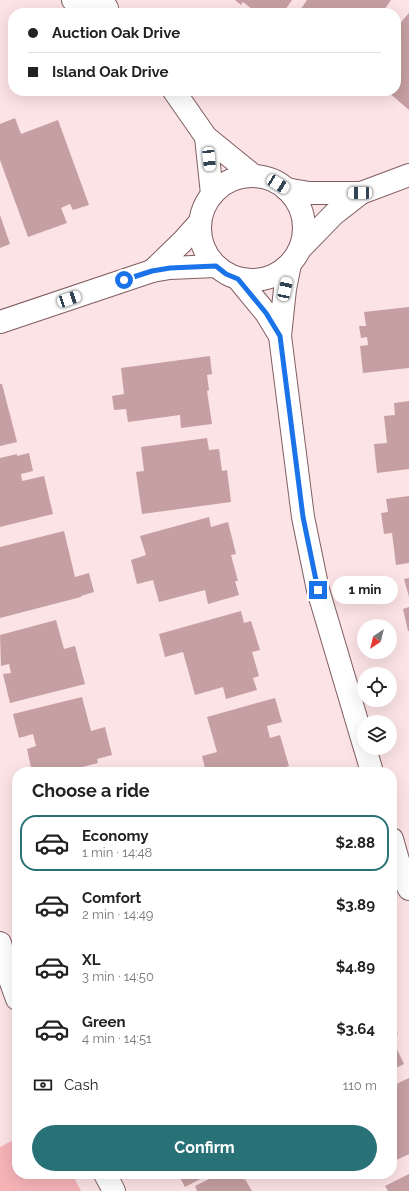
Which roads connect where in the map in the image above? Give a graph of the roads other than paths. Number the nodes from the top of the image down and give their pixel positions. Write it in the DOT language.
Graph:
graph roads {
  1 [pos="73,0"];
  2 [pos="107,7"];
  3 [pos="177,96"];
  4 [pos="206,137"];
  5 [pos="409,175"];
  6 [pos="254,176"];
  7 [pos="286,189"];
  8 [pos="360,193"];
  9 [pos="212,194"];
  10 [pos="199,223"];
  11 [pos="295,256"];
  12 [pos="216,266"];
  13 [pos="152,271"];
  14 [pos="238,279"];
  15 [pos="0,322"];
  16 [pos="280,336"];
  17 [pos="357,721"];
  18 [pos="367,755"];
  19 [pos="371,767"];
  20 [pos="397,856"];
  21 [pos="409,889"];
  22 [pos="0,943"];
  23 [pos="12,985"];
  24 [pos="108,1179"];
  25 [pos="114,1191"];
  1 -- 2 [label="street"];
  3 -- 4 [label="street"];
  4 -- 6 [label="street"];
  4 -- 9 [label="street"];
  5 -- 8 [label="street"];
  6 -- 7 [label="street"];
  6 -- 9 [label="street"];
  7 -- 8 [label="street"];
  7 -- 11 [label="street"];
  8 -- 11 [label="street"];
  9 -- 10 [label="street"];
  10 -- 12 [label="street"];
  10 -- 13 [label="street"];
  11 -- 14 [label="street"];
  11 -- 16 [label="street"];
  12 -- 13 [label="street"];
  12 -- 14 [label="street"];
  13 -- 15 [label="street"];
  14 -- 16 [label="street"];
  16 -- 17 [label="street"];
  18 -- 19 [label="street"];
  20 -- 21 [label="street"];
  22 -- 23 [label="street"];
  24 -- 25 [label="street"];
}
